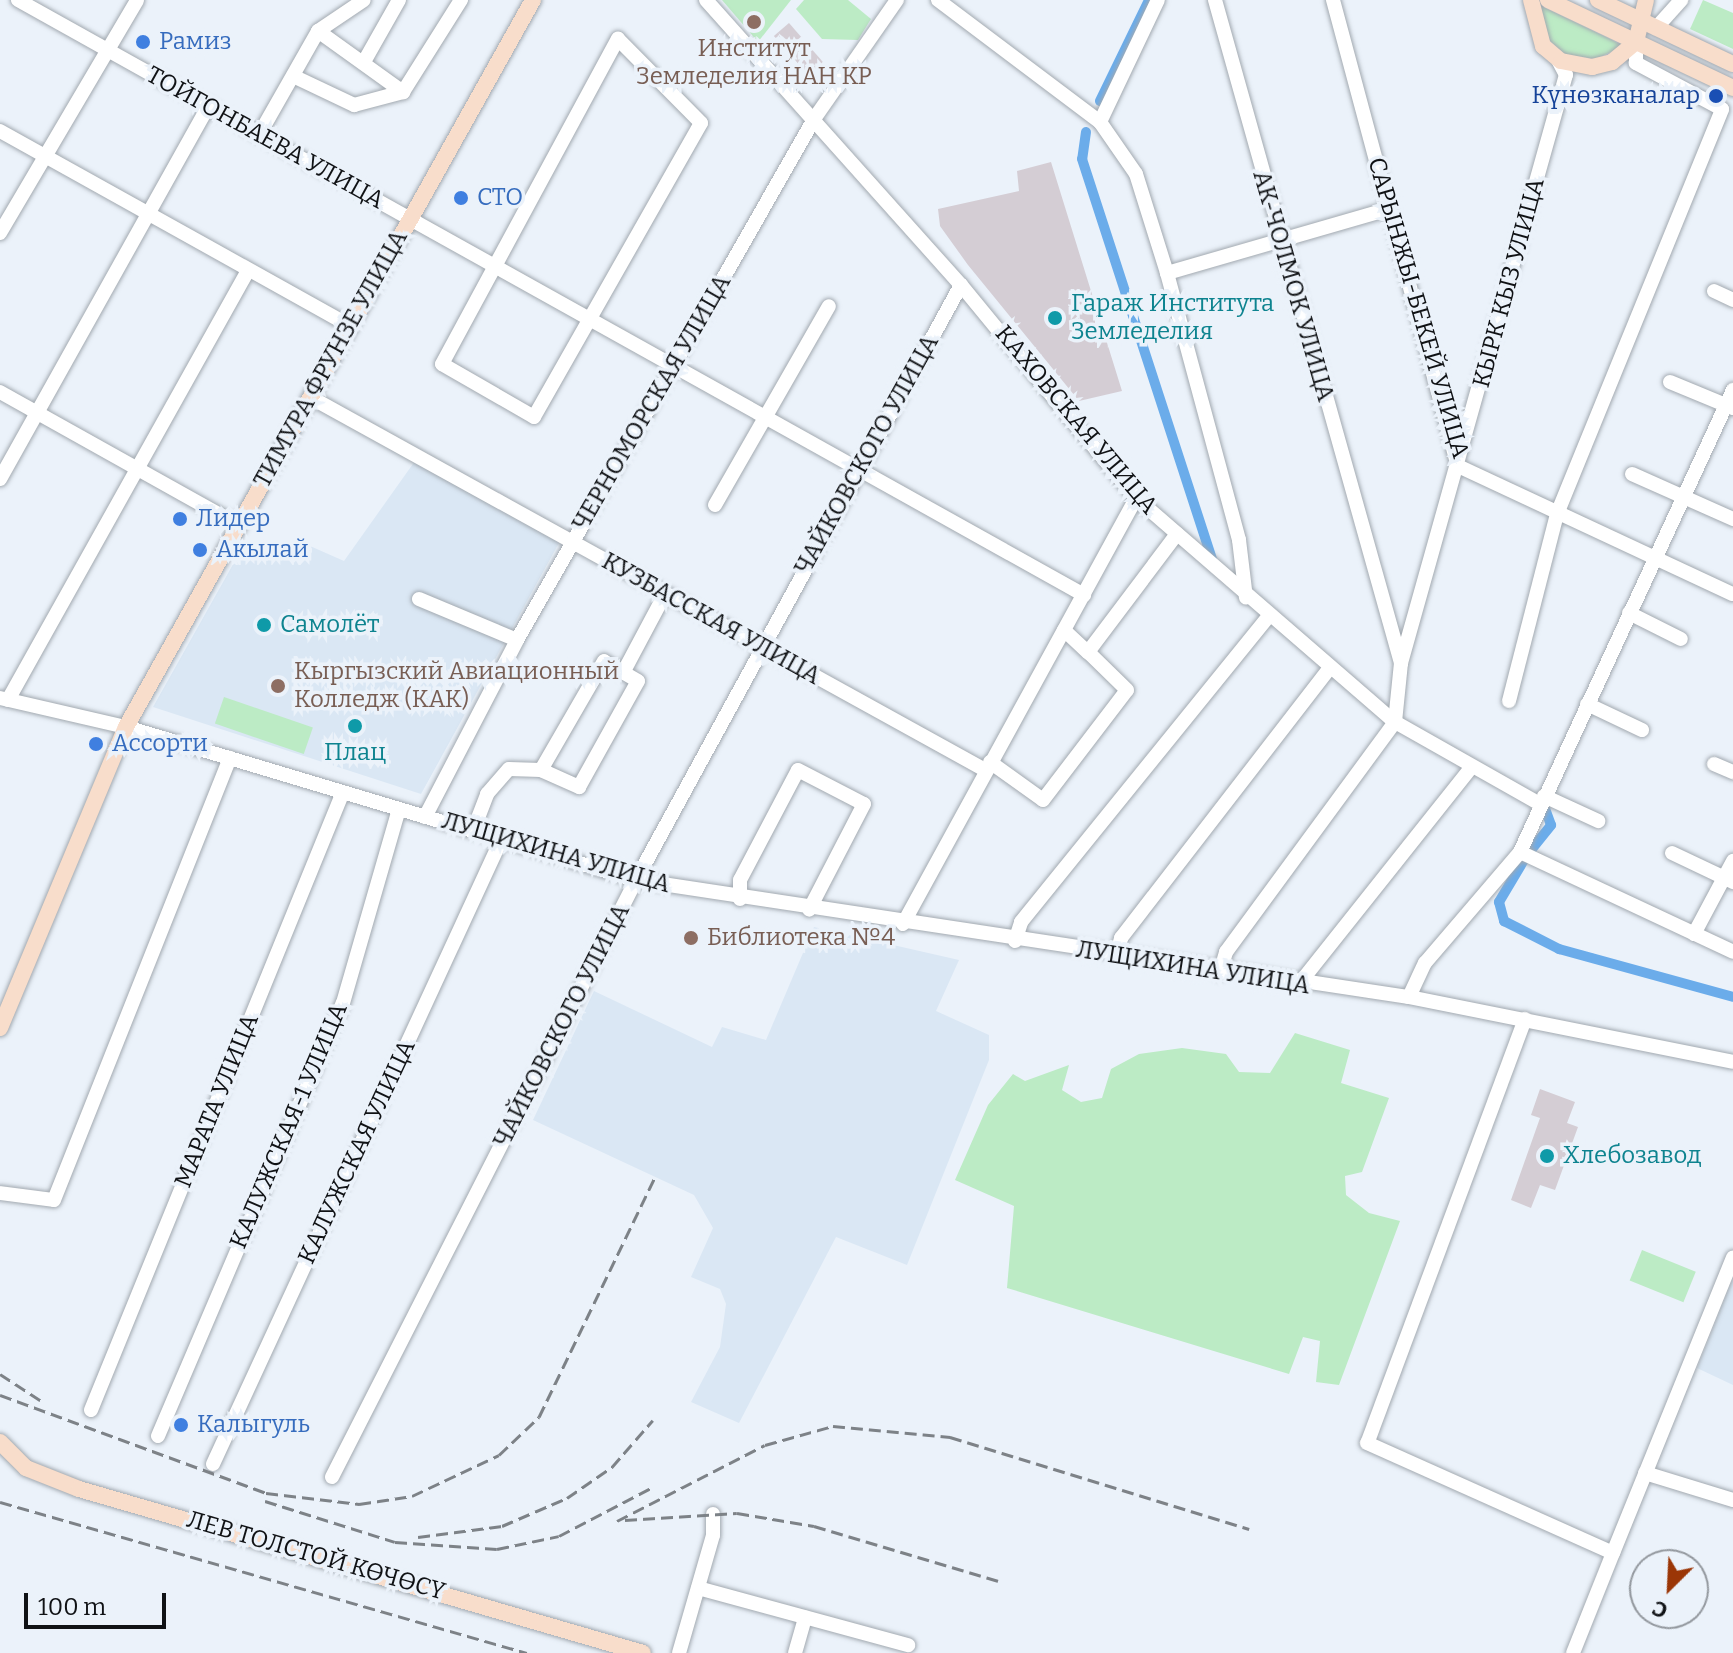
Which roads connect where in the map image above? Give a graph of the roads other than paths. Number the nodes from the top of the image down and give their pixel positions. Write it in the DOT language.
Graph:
graph roads {
  1 [pos="18,0"];
  2 [pos="137,0"];
  3 [pos="364,0"];
  4 [pos="399,0"];
  5 [pos="461,0"];
  6 [pos="533,0"];
  7 [pos="706,0"];
  8 [pos="897,0"];
  9 [pos="938,0"];
  10 [pos="1158,0"];
  11 [pos="1215,0"];
  12 [pos="1333,0"];
  13 [pos="1531,0"];
  14 [pos="1548,0"];
  15 [pos="1598,0"];
  16 [pos="1646,0"];
  17 [pos="1681,0"];
  18 [pos="1650,25"];
  19 [pos="318,31"];
  20 [pos="1636,42"];
  21 [pos="111,52"];
  22 [pos="1557,58"];
  23 [pos="365,60"];
  24 [pos="1733,64"];
  25 [pos="1582,67"];
  26 [pos="1566,75"];
  27 [pos="293,76"];
  28 [pos="1733,88"];
  29 [pos="403,92"];
  30 [pos="208,107"];
  31 [pos="814,119"];
  32 [pos="1100,122"];
  33 [pos="0,131"];
  34 [pos="259,135"];
  35 [pos="45,156"];
  36 [pos="1389,209"];
  37 [pos="150,216"];
  38 [pos="410,219"];
  39 [pos="0,233"];
  40 [pos="1279,241"];
  41 [pos="495,267"];
  42 [pos="248,271"];
  43 [pos="1167,273"];
  44 [pos="961,285"];
  45 [pos="1714,291"];
  46 [pos="1733,300"];
  47 [pos="829,306"];
  48 [pos="591,321"];
  49 [pos="350,326"];
  50 [pos="672,366"];
  51 [pos="1670,382"];
  52 [pos="1733,390"];
  53 [pos="0,392"];
  54 [pos="310,397"];
  55 [pos="1730,406"];
  56 [pos="38,413"];
  57 [pos="764,418"];
  58 [pos="1458,466"];
  59 [pos="138,469"];
  60 [pos="858,469"];
  61 [pos="1632,474"];
  62 [pos="0,479"];
  63 [pos="1684,496"];
  64 [pos="1136,498"];
  65 [pos="715,505"];
  66 [pos="1557,514"];
  67 [pos="1733,519"];
  68 [pos="238,525"];
  69 [pos="1177,534"];
  70 [pos="574,542"];
  71 [pos="1655,558"];
  72 [pos="665,594"];
  73 [pos="1733,594"];
  74 [pos="1084,595"];
  75 [pos="1246,598"];
  76 [pos="419,599"];
  77 [pos="1629,613"];
  78 [pos="1269,616"];
  79 [pos="1064,630"];
  80 [pos="1681,639"];
  81 [pos="517,640"];
  82 [pos="762,648"];
  83 [pos="1088,652"];
  84 [pos="1401,663"];
  85 [pos="1329,669"];
  86 [pos="624,671"];
  87 [pos="4,699"];
  88 [pos="1509,701"];
  89 [pos="1587,704"];
  90 [pos="1395,722"];
  91 [pos="126,727"];
  92 [pos="1642,730"];
  93 [pos="230,758"];
  94 [pos="1714,764"];
  95 [pos="988,766"];
  96 [pos="1471,768"];
  97 [pos="541,770"];
  98 [pos="1733,772"];
  99 [pos="343,792"];
  100 [pos="1542,800"];
  101 [pos="399,809"];
  102 [pos="425,817"];
  103 [pos="1598,821"];
  104 [pos="473,831"];
  105 [pos="501,840"];
  106 [pos="1520,852"];
  107 [pos="1672,853"];
  108 [pos="1733,861"];
  109 [pos="636,880"];
  110 [pos="1729,881"];
  111 [pos="740,899"];
  112 [pos="809,910"];
  113 [pos="903,924"];
  114 [pos="1694,934"];
  115 [pos="1015,941"];
  116 [pos="1733,952"];
  117 [pos="1116,956"];
  118 [pos="1220,973"];
  119 [pos="1299,984"];
  120 [pos="1409,997"];
  121 [pos="1525,1019"];
  122 [pos="0,1028"];
  123 [pos="1733,1062"];
  124 [pos="0,1193"];
  125 [pos="1733,1257"];
  126 [pos="91,1410"];
  127 [pos="158,1436"];
  128 [pos="0,1442"];
  129 [pos="213,1464"];
  130 [pos="1645,1473"];
  131 [pos="332,1477"];
  132 [pos="1733,1500"];
  133 [pos="713,1514"];
  134 [pos="1613,1553"];
  135 [pos="698,1588"];
  136 [pos="805,1617"];
  137 [pos="908,1645"];
  138 [pos="643,1653"];
  139 [pos="679,1653"];
  140 [pos="795,1653"];
  141 [pos="1573,1653"];
  1 -- 21 [label="street, ТОЙГОНБАЕВА УЛИЦА"];
  2 -- 21 [label="street"];
  3 -- 19 [label="street"];
  4 -- 23 [label="street"];
  5 -- 29 [label="street"];
  6 -- 38 [label="main road, ТИМУРА ФРУНЗЕ УЛИЦА"];
  7 -- 31 [label="street, КАХОВСКАЯ УЛИЦА"];
  8 -- 31 [label="street, ЧЕРНОМОРСКАЯ УЛИЦА"];
  9 -- 32 [label="street"];
  10 -- 32 [label="street"];
  11 -- 40 [label="street, АК-ЧОЛМОК УЛИЦА"];
  12 -- 36 [label="street, САРЫНЖЫ-БЕКЕЙ УЛИЦА"];
  13 -- 22 [label="main road"];
  14 -- 20 [label="main road"];
  15 -- 18 [label="main road"];
  16 -- 18 [label="main road"];
  17 -- 18 [label="street"];
  18 -- 20 [label="main road"];
  18 -- 24 [label="main road"];
  19 -- 23 [label="street"];
  19 -- 27 [label="street"];
  20 -- 25 [label="main road"];
  20 -- 28 [label="main road"];
  20 -- 66 [label="street"];
  21 -- 30 [label="street, ТОЙГОНБАЕВА УЛИЦА"];
  21 -- 35 [label="street"];
  22 -- 25 [label="main road"];
  22 -- 26 [label="street"];
  23 -- 29 [label="street"];
  25 -- 26 [label="street"];
  26 -- 58 [label="street, КЫРК КЫЗ УЛИЦА"];
  27 -- 29 [label="street"];
  27 -- 34 [label="street"];
  30 -- 34 [label="street, ТОЙГОНБАЕВА УЛИЦА"];
  30 -- 37 [label="street"];
  31 -- 44 [label="street, КАХОВСКАЯ УЛИЦА"];
  31 -- 50 [label="street, ЧЕРНОМОРСКАЯ УЛИЦА"];
  32 -- 43 [label="street"];
  33 -- 35 [label="street"];
  34 -- 38 [label="street, ТОЙГОНБАЕВА УЛИЦА"];
  35 -- 37 [label="street"];
  35 -- 39 [label="street"];
  36 -- 40 [label="street"];
  36 -- 58 [label="street, САРЫНЖЫ-БЕКЕЙ УЛИЦА"];
  37 -- 42 [label="street"];
  37 -- 56 [label="street"];
  38 -- 41 [label="street, ТОЙГОНБАЕВА УЛИЦА"];
  38 -- 49 [label="main road, ТИМУРА ФРУНЗЕ УЛИЦА"];
  40 -- 43 [label="street"];
  40 -- 84 [label="street, АК-ЧОЛМОК УЛИЦА"];
  41 -- 48 [label="street, ТОЙГОНБАЕВА УЛИЦА"];
  41 -- 48 [label="street"];
  41 -- 48 [label="street"];
  42 -- 49 [label="street"];
  42 -- 59 [label="street"];
  43 -- 75 [label="street"];
  44 -- 60 [label="street, ЧАЙКОВСКОГО УЛИЦА"];
  44 -- 64 [label="street, КАХОВСКАЯ УЛИЦА"];
  45 -- 46 [label="street"];
  47 -- 57 [label="street"];
  48 -- 50 [label="street, ТОЙГОНБАЕВА УЛИЦА"];
  49 -- 54 [label="main road, ТИМУРА ФРУНЗЕ УЛИЦА"];
  50 -- 57 [label="street, ТОЙГОНБАЕВА УЛИЦА"];
  50 -- 70 [label="street, ЧЕРНОМОРСКАЯ УЛИЦА"];
  51 -- 55 [label="street"];
  52 -- 55 [label="street"];
  53 -- 56 [label="street"];
  54 -- 68 [label="main road, ТИМУРА ФРУНЗЕ УЛИЦА"];
  54 -- 70 [label="street, КУЗБАССКАЯ УЛИЦА"];
  55 -- 63 [label="street"];
  56 -- 59 [label="street"];
  56 -- 62 [label="street"];
  57 -- 60 [label="street, ТОЙГОНБАЕВА УЛИЦА"];
  57 -- 65 [label="street"];
  58 -- 66 [label="street, САРЫНЖЫ-БЕКЕЙ УЛИЦА"];
  58 -- 84 [label="street, КЫРК КЫЗ УЛИЦА"];
  59 -- 68 [label="street"];
  59 -- 87 [label="street"];
  60 -- 74 [label="street, ТОЙГОНБАЕВА УЛИЦА"];
  60 -- 82 [label="street, ЧАЙКОВСКОГО УЛИЦА"];
  61 -- 63 [label="street"];
  63 -- 67 [label="street"];
  63 -- 71 [label="street"];
  64 -- 69 [label="street, КАХОВСКАЯ УЛИЦА"];
  64 -- 74 [label="street"];
  66 -- 71 [label="street, САРЫНЖЫ-БЕКЕЙ УЛИЦА"];
  66 -- 88 [label="street"];
  68 -- 91 [label="main road, ТИМУРА ФРУНЗЕ УЛИЦА"];
  69 -- 75 [label="street, КАХОВСКАЯ УЛИЦА"];
  69 -- 83 [label="street"];
  70 -- 72 [label="street, КУЗБАССКАЯ УЛИЦА"];
  70 -- 81 [label="street, ЧЕРНОМОРСКАЯ УЛИЦА"];
  71 -- 73 [label="street, САРЫНЖЫ-БЕКЕЙ УЛИЦА"];
  71 -- 77 [label="street"];
  72 -- 82 [label="street, КУЗБАССКАЯ УЛИЦА"];
  72 -- 86 [label="street"];
  74 -- 79 [label="street"];
  75 -- 78 [label="street, КАХОВСКАЯ УЛИЦА"];
  76 -- 81 [label="street"];
  77 -- 80 [label="street"];
  77 -- 89 [label="street"];
  78 -- 85 [label="street, КАХОВСКАЯ УЛИЦА"];
  78 -- 115 [label="street"];
  79 -- 83 [label="street"];
  79 -- 95 [label="street"];
  81 -- 102 [label="street, ЧЕРНОМОРСКАЯ УЛИЦА"];
  82 -- 95 [label="street, КУЗБАССКАЯ УЛИЦА"];
  82 -- 109 [label="street, ЧАЙКОВСКОГО УЛИЦА"];
  83 -- 95 [label="street, КУЗБАССКАЯ УЛИЦА"];
  84 -- 90 [label="street, КЫРК КЫЗ УЛИЦА"];
  85 -- 90 [label="street, КАХОВСКАЯ УЛИЦА"];
  85 -- 117 [label="street"];
  86 -- 97 [label="street"];
  86 -- 97 [label="street"];
  87 -- 91 [label="street, ЛУЩИХИНА УЛИЦА"];
  89 -- 92 [label="street"];
  89 -- 100 [label="street"];
  90 -- 96 [label="street, КАХОВСКАЯ УЛИЦА"];
  90 -- 118 [label="street"];
  91 -- 93 [label="street, ЛУЩИХИНА УЛИЦА"];
  91 -- 122 [label="main road, ТИМУРА ФРУНЗЕ УЛИЦА"];
  93 -- 99 [label="street, ЛУЩИХИНА УЛИЦА"];
  93 -- 124 [label="street"];
  94 -- 98 [label="street"];
  95 -- 113 [label="street"];
  96 -- 100 [label="street, КАХОВСКАЯ УЛИЦА"];
  96 -- 119 [label="street"];
  97 -- 104 [label="street"];
  99 -- 101 [label="street, ЛУЩИХИНА УЛИЦА"];
  99 -- 126 [label="street, МАРАТА УЛИЦА"];
  100 -- 103 [label="street, КАХОВСКАЯ УЛИЦА"];
  100 -- 106 [label="street"];
  101 -- 102 [label="street, ЛУЩИХИНА УЛИЦА"];
  101 -- 127 [label="street, КАЛУЖСКАЯ-1 УЛИЦА"];
  102 -- 104 [label="street, ЛУЩИХИНА УЛИЦА"];
  104 -- 105 [label="street, ЛУЩИХИНА УЛИЦА"];
  105 -- 109 [label="street, ЛУЩИХИНА УЛИЦА"];
  105 -- 129 [label="street, КАЛУЖСКАЯ УЛИЦА"];
  106 -- 114 [label="street"];
  106 -- 120 [label="street"];
  107 -- 110 [label="street"];
  108 -- 110 [label="street"];
  109 -- 111 [label="street, ЛУЩИХИНА УЛИЦА"];
  109 -- 131 [label="street, ЧАЙКОВСКОГО УЛИЦА"];
  110 -- 114 [label="street"];
  111 -- 112 [label="street, ЛУЩИХИНА УЛИЦА"];
  111 -- 112 [label="street"];
  112 -- 113 [label="street, ЛУЩИХИНА УЛИЦА"];
  113 -- 115 [label="street, ЛУЩИХИНА УЛИЦА"];
  114 -- 116 [label="street"];
  115 -- 117 [label="street, ЛУЩИХИНА УЛИЦА"];
  117 -- 118 [label="street, ЛУЩИХИНА УЛИЦА"];
  118 -- 119 [label="street, ЛУЩИХИНА УЛИЦА"];
  119 -- 120 [label="street, ЛУЩИХИНА УЛИЦА"];
  120 -- 121 [label="street, ЛУЩИХИНА УЛИЦА"];
  121 -- 123 [label="street, ЛУЩИХИНА УЛИЦА"];
  121 -- 134 [label="street"];
  125 -- 130 [label="street"];
  128 -- 138 [label="main road, ЛЕВ ТОЛСТОЙ КӨЧӨСҮ"];
  130 -- 132 [label="street"];
  130 -- 134 [label="street"];
  133 -- 135 [label="street"];
  134 -- 141 [label="street"];
  135 -- 136 [label="street"];
  135 -- 139 [label="street"];
  136 -- 137 [label="street"];
  136 -- 140 [label="street"];
}
